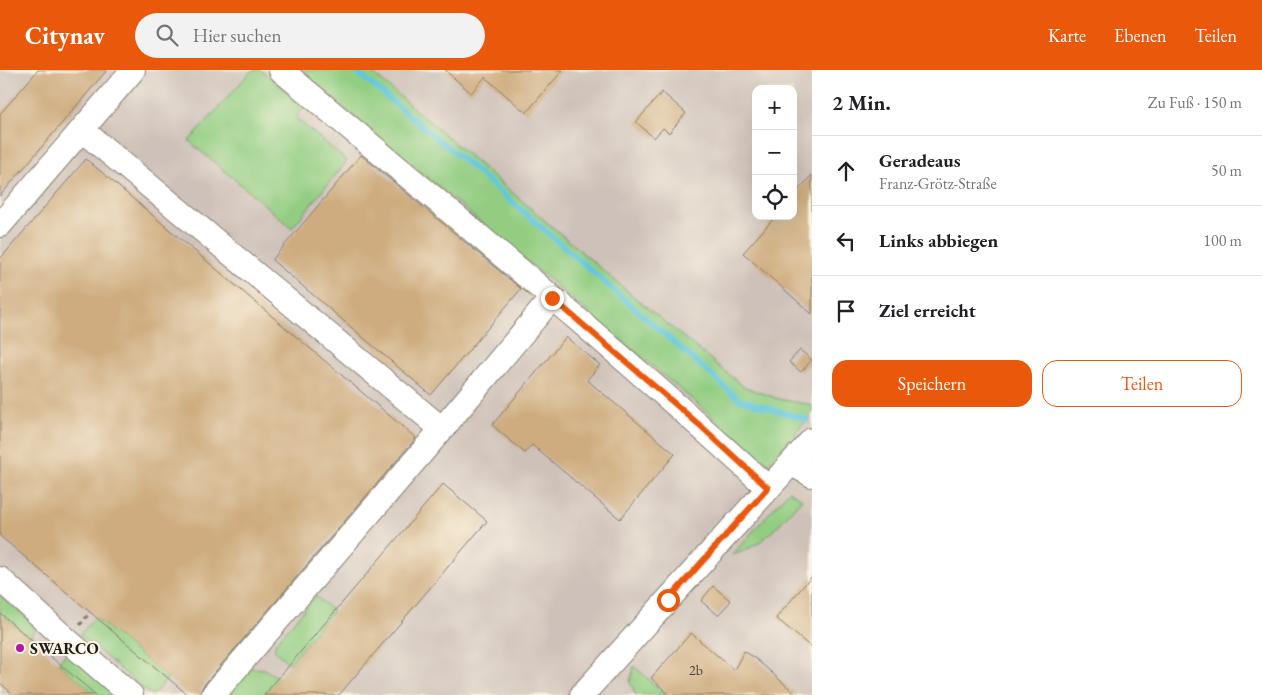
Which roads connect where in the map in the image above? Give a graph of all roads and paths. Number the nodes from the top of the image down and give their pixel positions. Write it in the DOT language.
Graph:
graph roads {
  1 [pos="133,70"];
  2 [pos="281,70"];
  3 [pos="82,130"];
  4 [pos="0,225"];
  5 [pos="552,298"];
  6 [pos="442,429"];
  7 [pos="812,440"];
  8 [pos="802,469"];
  9 [pos="768,488"];
  10 [pos="0,578"];
  11 [pos="595,690"];
  12 [pos="131,695"];
  13 [pos="213,695"];
  1 -- 3 [label="street"];
  2 -- 5 [label="street"];
  3 -- 4 [label="street"];
  3 -- 6 [label="street"];
  5 -- 6 [label="street"];
  5 -- 9 [label="street"];
  6 -- 13 [label="street"];
  7 -- 8 [label="street"];
  8 -- 9 [label="street"];
  9 -- 11 [label="street"];
  10 -- 12 [label="street"];
}
